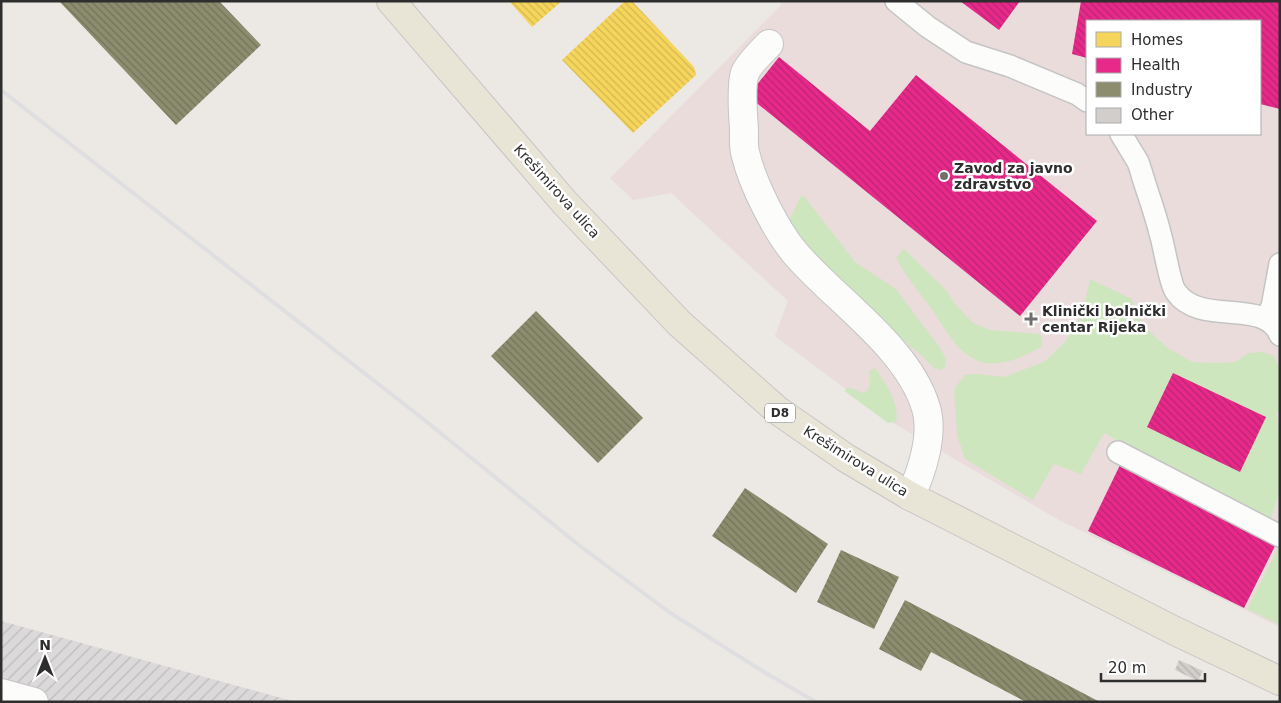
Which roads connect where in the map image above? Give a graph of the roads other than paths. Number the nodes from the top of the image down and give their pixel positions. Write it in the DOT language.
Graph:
graph roads {
  1 [pos="391,1"];
  2 [pos="896,1"];
  3 [pos="769,44"];
  4 [pos="1086,100"];
  5 [pos="1123,135"];
  6 [pos="1280,264"];
  7 [pos="1272,312"];
  8 [pos="1280,335"];
  9 [pos="1118,452"];
  10 [pos="910,496"];
  11 [pos="1280,536"];
  12 [pos="1280,681"];
  13 [pos="1,693"];
  14 [pos="34,702"];
  1 -- 10 [label="main road, Krešimirova ulica / D8"];
  2 -- 4 [label="lane"];
  3 -- 10 [label="street"];
  5 -- 7 [label="lane"];
  6 -- 7 [label="lane"];
  7 -- 8 [label="lane"];
  9 -- 11 [label="lane"];
  10 -- 12 [label="main road, Krešimirova ulica / D8"];
  13 -- 14 [label="street"];
}
